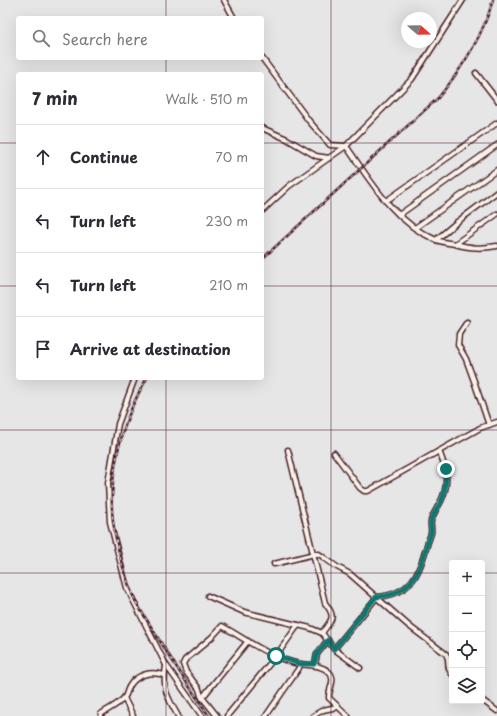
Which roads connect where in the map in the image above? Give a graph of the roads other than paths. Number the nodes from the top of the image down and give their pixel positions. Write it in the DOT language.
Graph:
graph roads {
  1 [pos="224,0"];
  2 [pos="463,0"];
  3 [pos="233,16"];
  4 [pos="263,60"];
  5 [pos="476,73"];
  6 [pos="497,99"];
  7 [pos="497,123"];
  8 [pos="264,129"];
  9 [pos="497,145"];
  10 [pos="346,146"];
  11 [pos="329,158"];
  12 [pos="497,170"];
  13 [pos="497,192"];
  14 [pos="386,201"];
  15 [pos="264,209"];
  16 [pos="497,214"];
  17 [pos="399,215"];
  18 [pos="415,228"];
  19 [pos="436,240"];
  20 [pos="455,244"];
  21 [pos="497,246"];
  22 [pos="467,322"];
  23 [pos="134,380"];
  24 [pos="497,422"];
  25 [pos="489,425"];
  26 [pos="288,450"];
  27 [pos="439,451"];
  28 [pos="334,454"];
  29 [pos="314,554"];
  30 [pos="274,564"];
  31 [pos="208,596"];
  32 [pos="376,597"];
  33 [pos="298,625"];
  34 [pos="322,633"];
  35 [pos="328,640"];
  36 [pos="248,641"];
  37 [pos="334,649"];
  38 [pos="276,656"];
  39 [pos="300,664"];
  40 [pos="314,664"];
  41 [pos="166,665"];
  42 [pos="360,668"];
  43 [pos="449,670"];
  44 [pos="164,675"];
  45 [pos="124,698"];
  46 [pos="202,698"];
  47 [pos="485,702"];
  48 [pos="338,707"];
  49 [pos="497,711"];
  50 [pos="101,716"];
  51 [pos="133,716"];
  52 [pos="178,716"];
  53 [pos="202,716"];
  54 [pos="217,716"];
  55 [pos="227,716"];
  56 [pos="266,716"];
  57 [pos="313,716"];
  58 [pos="348,716"];
  1 -- 3 [label="street"];
  2 -- 10 [label="street"];
  4 -- 10 [label="street"];
  5 -- 6 [label="street"];
  7 -- 14 [label="street"];
  8 -- 11 [label="street"];
  9 -- 17 [label="street"];
  10 -- 11 [label="street"];
  10 -- 14 [label="street"];
  11 -- 15 [label="street"];
  12 -- 18 [label="street"];
  13 -- 19 [label="street"];
  14 -- 17 [label="street"];
  16 -- 20 [label="street"];
  17 -- 18 [label="street"];
  18 -- 19 [label="street"];
  19 -- 20 [label="street"];
  20 -- 21 [label="street"];
  22 -- 25 [label="street"];
  23 -- 41 [label="street"];
  24 -- 25 [label="street"];
  25 -- 27 [label="street"];
  26 -- 29 [label="street"];
  27 -- 28 [label="street"];
  27 -- 32 [label="street"];
  29 -- 30 [label="street"];
  29 -- 32 [label="street"];
  29 -- 34 [label="street"];
  31 -- 33 [label="street"];
  32 -- 37 [label="street"];
  32 -- 43 [label="street"];
  33 -- 34 [label="street"];
  33 -- 38 [label="street"];
  34 -- 35 [label="street"];
  35 -- 37 [label="street"];
  35 -- 40 [label="street"];
  36 -- 38 [label="street"];
  36 -- 46 [label="street"];
  36 -- 46 [label="street"];
  37 -- 42 [label="street"];
  38 -- 39 [label="street"];
  38 -- 55 [label="street"];
  39 -- 40 [label="street"];
  39 -- 56 [label="street"];
  40 -- 48 [label="street"];
  41 -- 44 [label="street"];
  41 -- 53 [label="street"];
  44 -- 45 [label="street"];
  44 -- 52 [label="street"];
  45 -- 50 [label="street"];
  45 -- 51 [label="street"];
  46 -- 54 [label="street"];
  47 -- 49 [label="street"];
  48 -- 57 [label="street"];
  48 -- 58 [label="street"];
}
